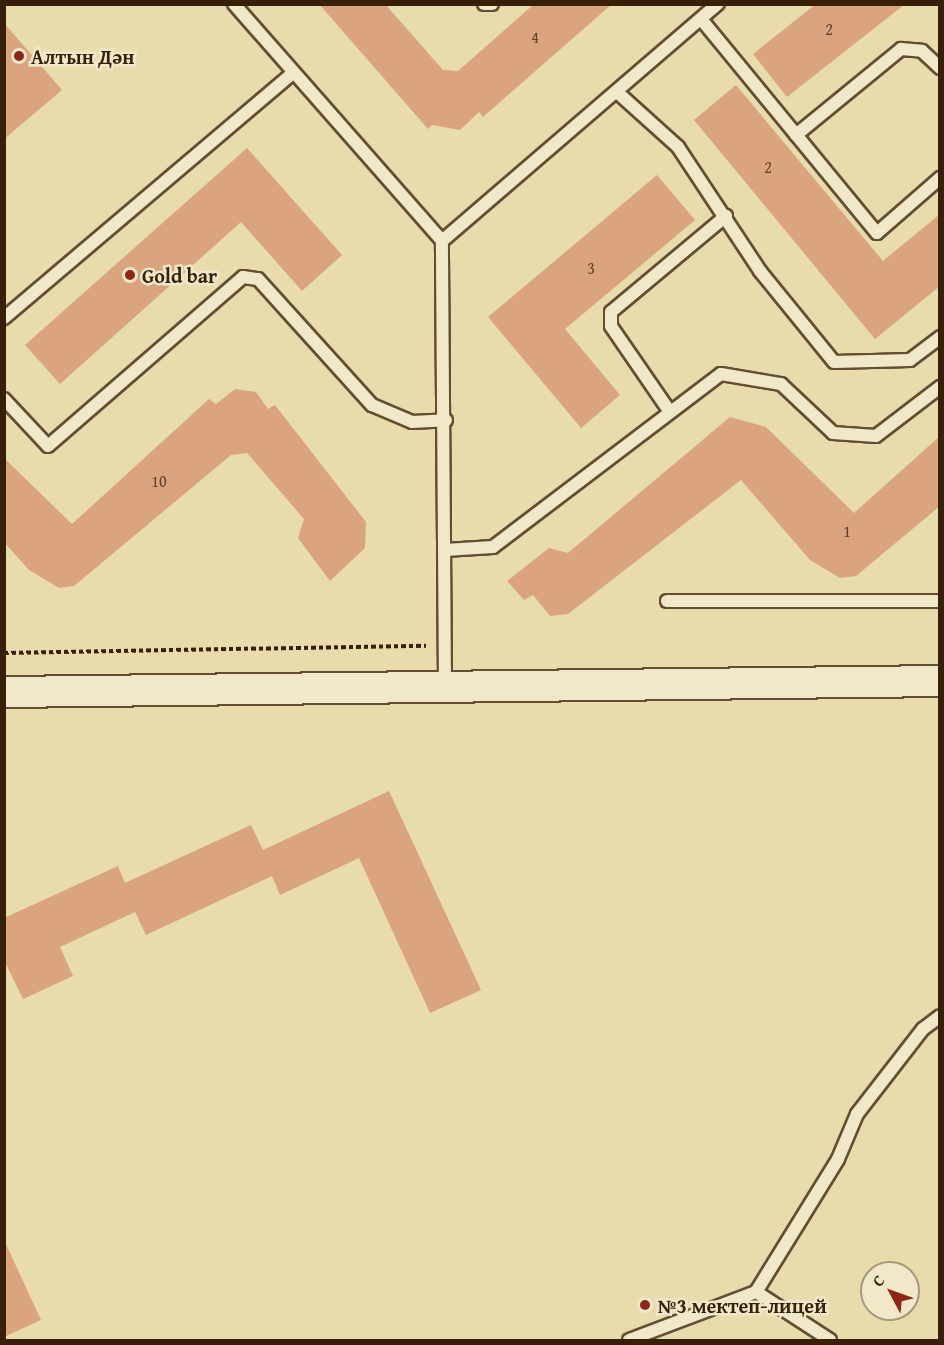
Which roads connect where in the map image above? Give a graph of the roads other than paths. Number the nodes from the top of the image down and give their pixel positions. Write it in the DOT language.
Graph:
graph roads {
  1 [pos="234,4"];
  2 [pos="484,4"];
  3 [pos="492,4"];
  4 [pos="718,4"];
  5 [pos="700,20"];
  6 [pos="939,68"];
  7 [pos="293,73"];
  8 [pos="617,92"];
  9 [pos="796,135"];
  10 [pos="939,178"];
  11 [pos="726,216"];
  12 [pos="442,242"];
  13 [pos="4,318"];
  14 [pos="939,337"];
  15 [pos="939,387"];
  16 [pos="4,399"];
  17 [pos="670,412"];
  18 [pos="446,420"];
  19 [pos="445,550"];
  20 [pos="667,602"];
  21 [pos="939,602"];
  22 [pos="939,681"];
  23 [pos="445,685"];
  24 [pos="4,692"];
  25 [pos="939,1016"];
  26 [pos="756,1292"];
  27 [pos="629,1341"];
  28 [pos="830,1341"];
  1 -- 7 [label="lane"];
  2 -- 3 [label="lane"];
  4 -- 5 [label="lane"];
  5 -- 8 [label="lane"];
  5 -- 9 [label="lane"];
  6 -- 9 [label="lane"];
  7 -- 12 [label="lane"];
  7 -- 13 [label="lane"];
  8 -- 11 [label="lane"];
  8 -- 12 [label="lane"];
  9 -- 10 [label="lane"];
  11 -- 14 [label="lane"];
  11 -- 17 [label="lane"];
  12 -- 18 [label="lane"];
  15 -- 17 [label="lane"];
  16 -- 18 [label="lane"];
  17 -- 19 [label="lane"];
  18 -- 19 [label="lane"];
  19 -- 23 [label="lane"];
  20 -- 21 [label="lane"];
  22 -- 23 [label="street"];
  23 -- 24 [label="street"];
  25 -- 26 [label="lane"];
  26 -- 27 [label="lane"];
  26 -- 28 [label="lane"];
}
